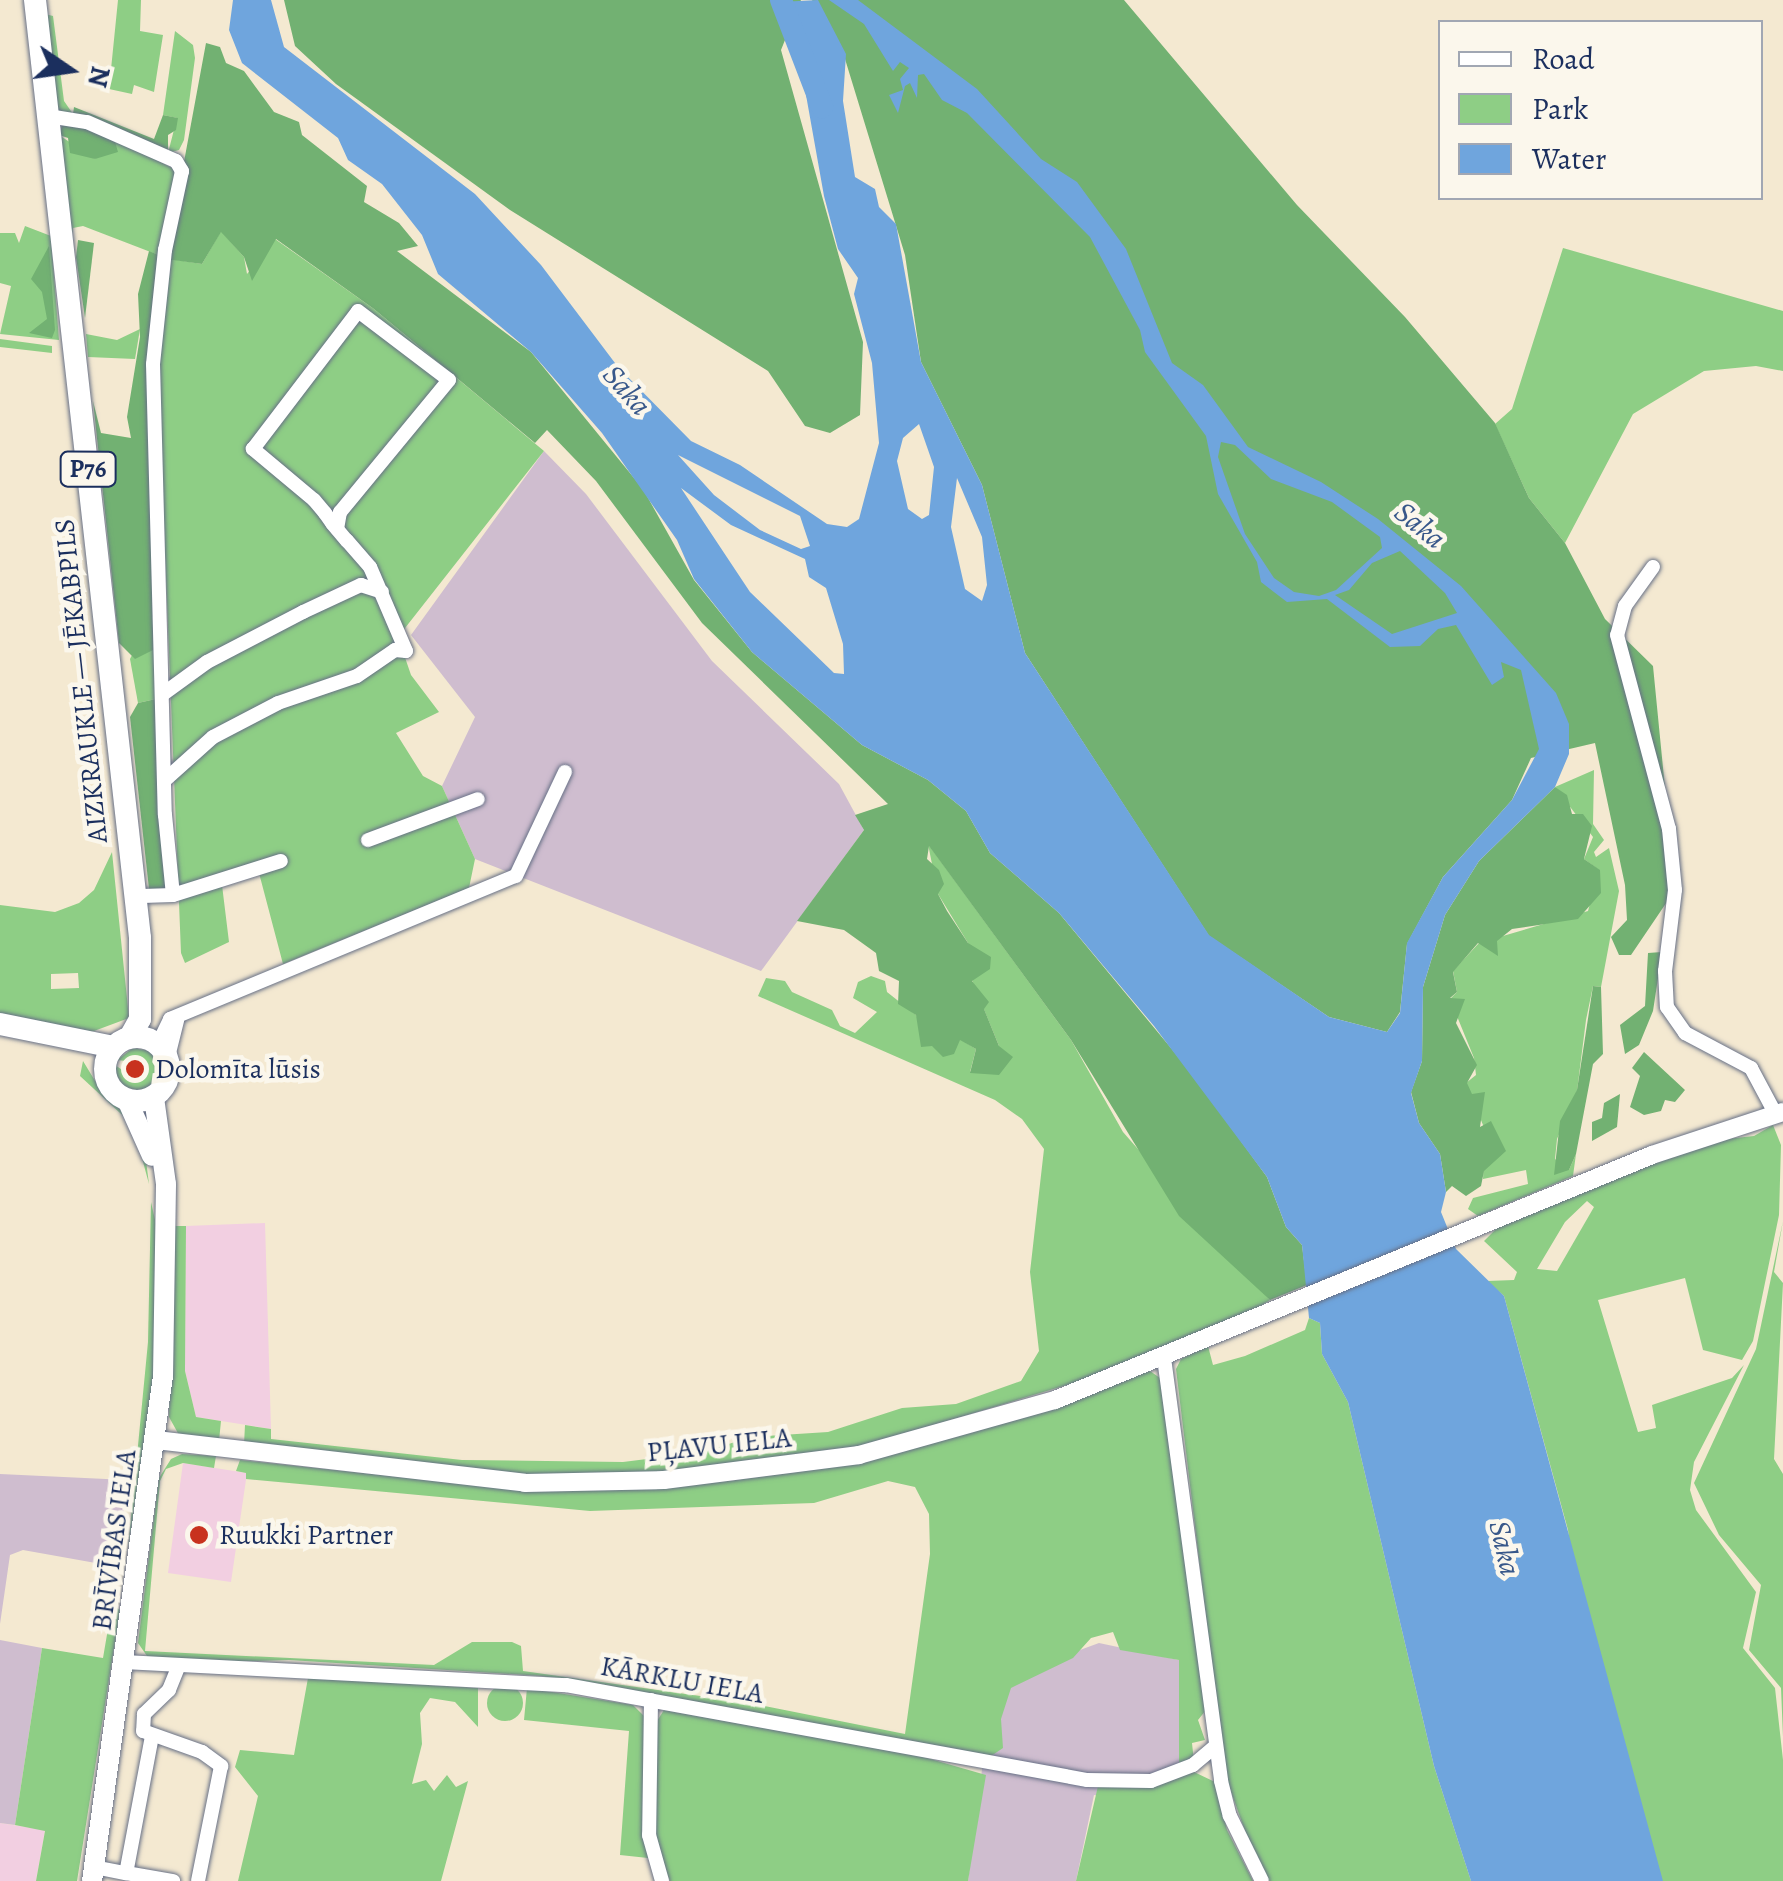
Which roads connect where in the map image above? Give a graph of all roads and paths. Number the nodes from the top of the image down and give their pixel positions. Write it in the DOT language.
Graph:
graph roads {
  1 [pos="35,0"];
  2 [pos="48,116"];
  3 [pos="337,529"];
  4 [pos="1653,568"];
  5 [pos="382,592"];
  6 [pos="163,694"];
  7 [pos="566,772"];
  8 [pos="165,780"];
  9 [pos="478,799"];
  10 [pos="368,840"];
  11 [pos="281,861"];
  12 [pos="173,895"];
  13 [pos="135,896"];
  14 [pos="11,1026"];
  15 [pos="144,1045"];
  16 [pos="105,1072"];
  17 [pos="154,1097"];
  18 [pos="126,1100"];
  19 [pos="1779,1113"];
  20 [pos="165,1206"];
  21 [pos="1164,1358"];
  22 [pos="156,1440"];
  23 [pos="124,1662"];
  24 [pos="178,1670"];
  25 [pos="651,1700"];
  26 [pos="152,1736"];
  27 [pos="1216,1746"];
  28 [pos="126,1872"];
  29 [pos="94,1874"];
  30 [pos="173,1881"];
  31 [pos="198,1881"];
  32 [pos="662,1881"];
  33 [pos="1262,1881"];
  1 -- 2 [label="main road, AIZKRAUKLE — JĒKABPILS / P76"];
  2 -- 6 [label="street"];
  2 -- 13 [label="main road, AIZKRAUKLE — JĒKABPILS / P76"];
  3 -- 3 [label="street"];
  3 -- 5 [label="street"];
  4 -- 19 [label="street"];
  5 -- 6 [label="street"];
  5 -- 8 [label="street"];
  6 -- 8 [label="street"];
  7 -- 15 [label="street"];
  8 -- 12 [label="street"];
  9 -- 10 [label="street"];
  11 -- 12 [label="street"];
  12 -- 13 [label="street"];
  13 -- 15 [label="main road, AIZKRAUKLE — JĒKABPILS / P76"];
  14 -- 15 [label="main road"];
  14 -- 16 [label="main road"];
  15 -- 16 [label="main road, P76"];
  15 -- 17 [label="main road, P76"];
  16 -- 18 [label="main road, P76"];
  17 -- 18 [label="main road"];
  17 -- 20 [label="main road, BRĪVĪBAS IELA / P76"];
  18 -- 20 [label="main road, BRĪVĪBAS IELA / P76"];
  19 -- 21 [label="street, PĻAVU IELA"];
  20 -- 22 [label="main road, BRĪVĪBAS IELA / P76"];
  21 -- 22 [label="street, PĻAVU IELA"];
  21 -- 27 [label="street"];
  22 -- 23 [label="main road, BRĪVĪBAS IELA / P76"];
  23 -- 24 [label="street, KĀRKLU IELA"];
  23 -- 29 [label="main road, BRĪVĪBAS IELA / P76"];
  24 -- 25 [label="street, KĀRKLU IELA"];
  24 -- 26 [label="street"];
  25 -- 27 [label="street, KĀRKLU IELA"];
  25 -- 32 [label="street"];
  26 -- 28 [label="street"];
  26 -- 31 [label="street"];
  27 -- 33 [label="street"];
  28 -- 29 [label="street"];
  28 -- 30 [label="street"];
}
